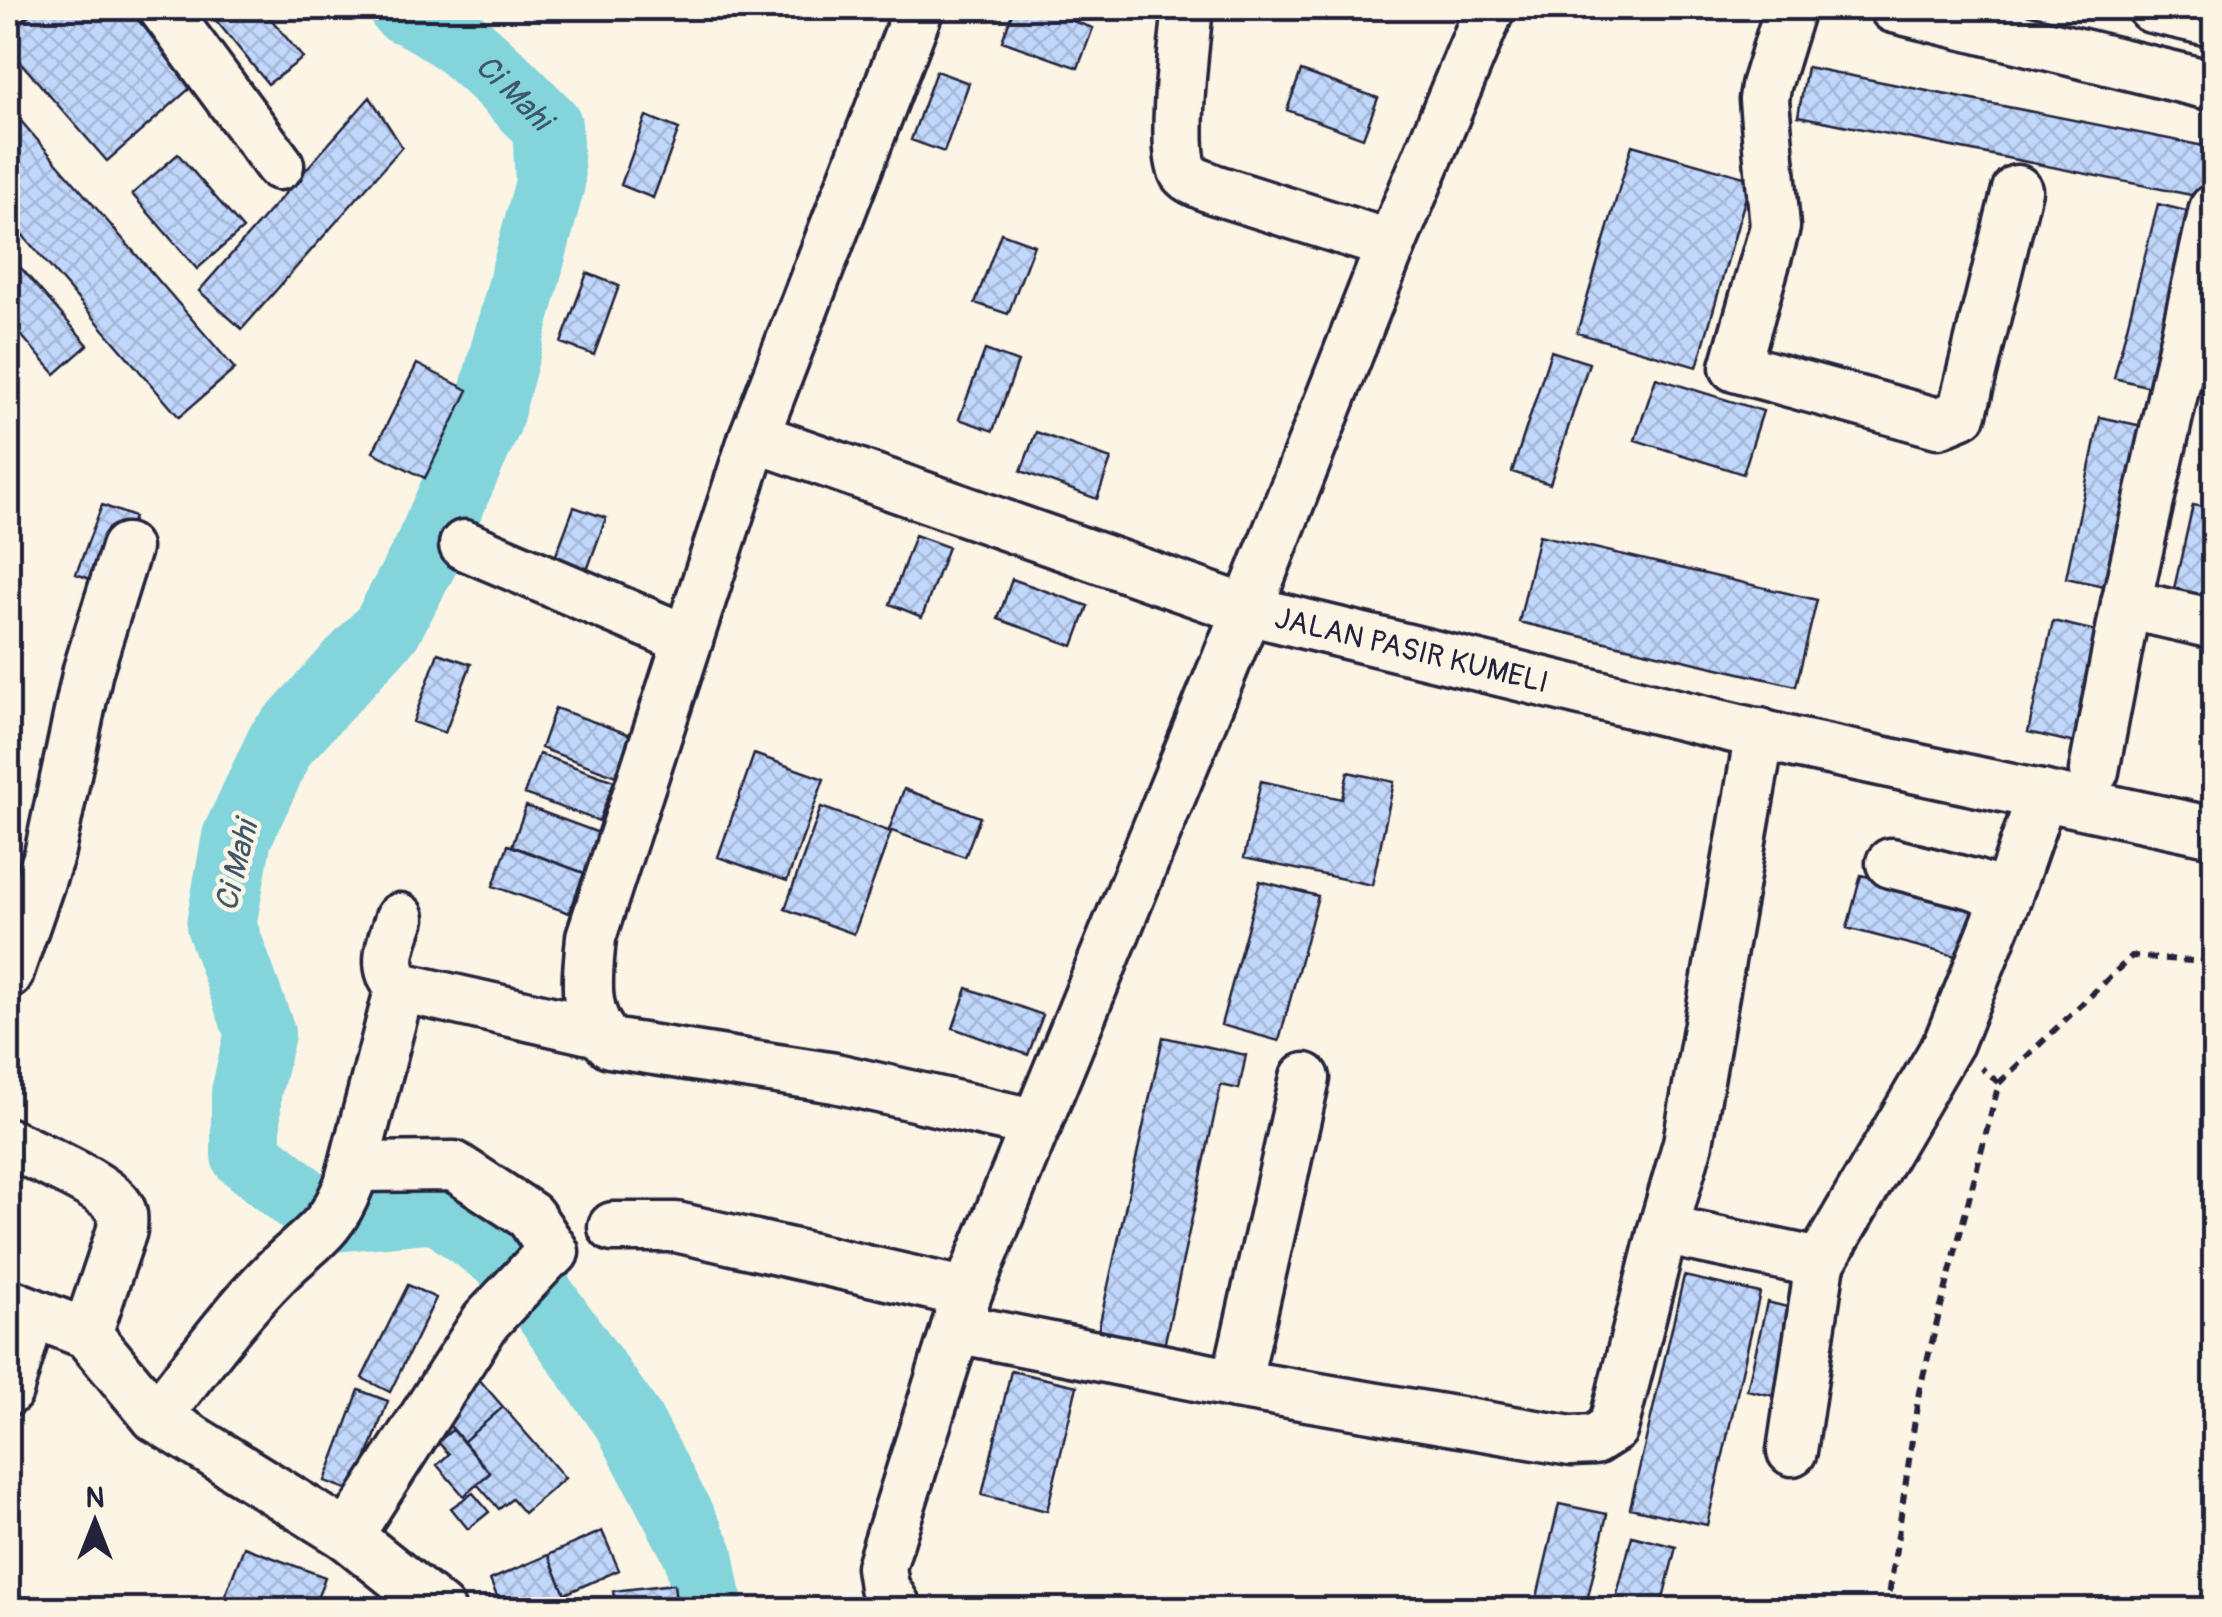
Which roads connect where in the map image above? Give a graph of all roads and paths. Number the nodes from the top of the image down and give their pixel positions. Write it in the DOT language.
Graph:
graph roads {
  1 [pos="163,8"];
  2 [pos="919,8"];
  3 [pos="1188,8"];
  4 [pos="1490,8"];
  5 [pos="1790,8"];
  6 [pos="1894,8"];
  7 [pos="2152,8"];
  8 [pos="2214,22"];
  9 [pos="2214,86"];
  10 [pos="279,165"];
  11 [pos="2016,190"];
  12 [pos="2214,209"];
  13 [pos="1390,245"];
  14 [pos="2205,303"];
  15 [pos="754,437"];
  16 [pos="464,545"];
  17 [pos="126,548"];
  18 [pos="2126,604"];
  19 [pos="1246,610"];
  20 [pos="2214,624"];
  21 [pos="688,640"];
  22 [pos="1760,734"];
  23 [pos="2094,770"];
  24 [pos="2042,795"];
  25 [pos="2214,832"];
  26 [pos="28,850"];
  27 [pos="1891,863"];
  28 [pos="2007,896"];
  29 [pos="400,918"];
  30 [pos="2214,963"];
  31 [pos="8,974"];
  32 [pos="400,987"];
  33 [pos="598,1032"];
  34 [pos="1949,1042"];
  35 [pos="1304,1078"];
  36 [pos="1999,1083"];
  37 [pos="1037,1124"];
  38 [pos="8,1143"];
  39 [pos="351,1176"];
  40 [pos="613,1227"];
  41 [pos="1663,1230"];
  42 [pos="1820,1263"];
  43 [pos="19,1308"];
  44 [pos="962,1311"];
  45 [pos="86,1334"];
  46 [pos="1236,1384"];
  47 [pos="8,1391"];
  48 [pos="156,1417"];
  49 [pos="1792,1451"];
  50 [pos="348,1536"];
  51 [pos="440,1610"];
  52 [pos="898,1610"];
  53 [pos="1887,1610"];
  1 -- 10 [label="street"];
  2 -- 15 [label="street"];
  3 -- 13 [label="street"];
  4 -- 13 [label="street, JALAN PASIR KUMELI"];
  5 -- 11 [label="street"];
  6 -- 9 [label="street"];
  7 -- 8 [label="street"];
  12 -- 14 [label="street"];
  13 -- 19 [label="street, JALAN PASIR KUMELI"];
  14 -- 18 [label="street"];
  15 -- 19 [label="street"];
  15 -- 21 [label="street"];
  16 -- 21 [label="street"];
  17 -- 26 [label="street"];
  18 -- 20 [label="street"];
  18 -- 23 [label="street"];
  19 -- 22 [label="street, JALAN PASIR KUMELI"];
  19 -- 37 [label="street"];
  21 -- 33 [label="street"];
  22 -- 24 [label="street, JALAN PASIR KUMELI"];
  22 -- 41 [label="street"];
  24 -- 25 [label="street, JALAN PASIR KUMELI"];
  24 -- 28 [label="street"];
  26 -- 31 [label="street"];
  27 -- 28 [label="street"];
  28 -- 34 [label="street"];
  29 -- 32 [label="street"];
  30 -- 36 [label="path"];
  32 -- 33 [label="street"];
  32 -- 39 [label="street"];
  33 -- 37 [label="street"];
  34 -- 36 [label="path"];
  34 -- 42 [label="street"];
  35 -- 46 [label="street"];
  36 -- 53 [label="path"];
  37 -- 44 [label="street"];
  38 -- 45 [label="street"];
  39 -- 48 [label="street"];
  39 -- 50 [label="street"];
  40 -- 44 [label="street"];
  41 -- 42 [label="street"];
  41 -- 46 [label="street"];
  42 -- 49 [label="street"];
  43 -- 45 [label="street"];
  43 -- 47 [label="street"];
  44 -- 46 [label="street"];
  44 -- 52 [label="street"];
  45 -- 48 [label="street"];
  48 -- 50 [label="street"];
  50 -- 51 [label="street"];
}
